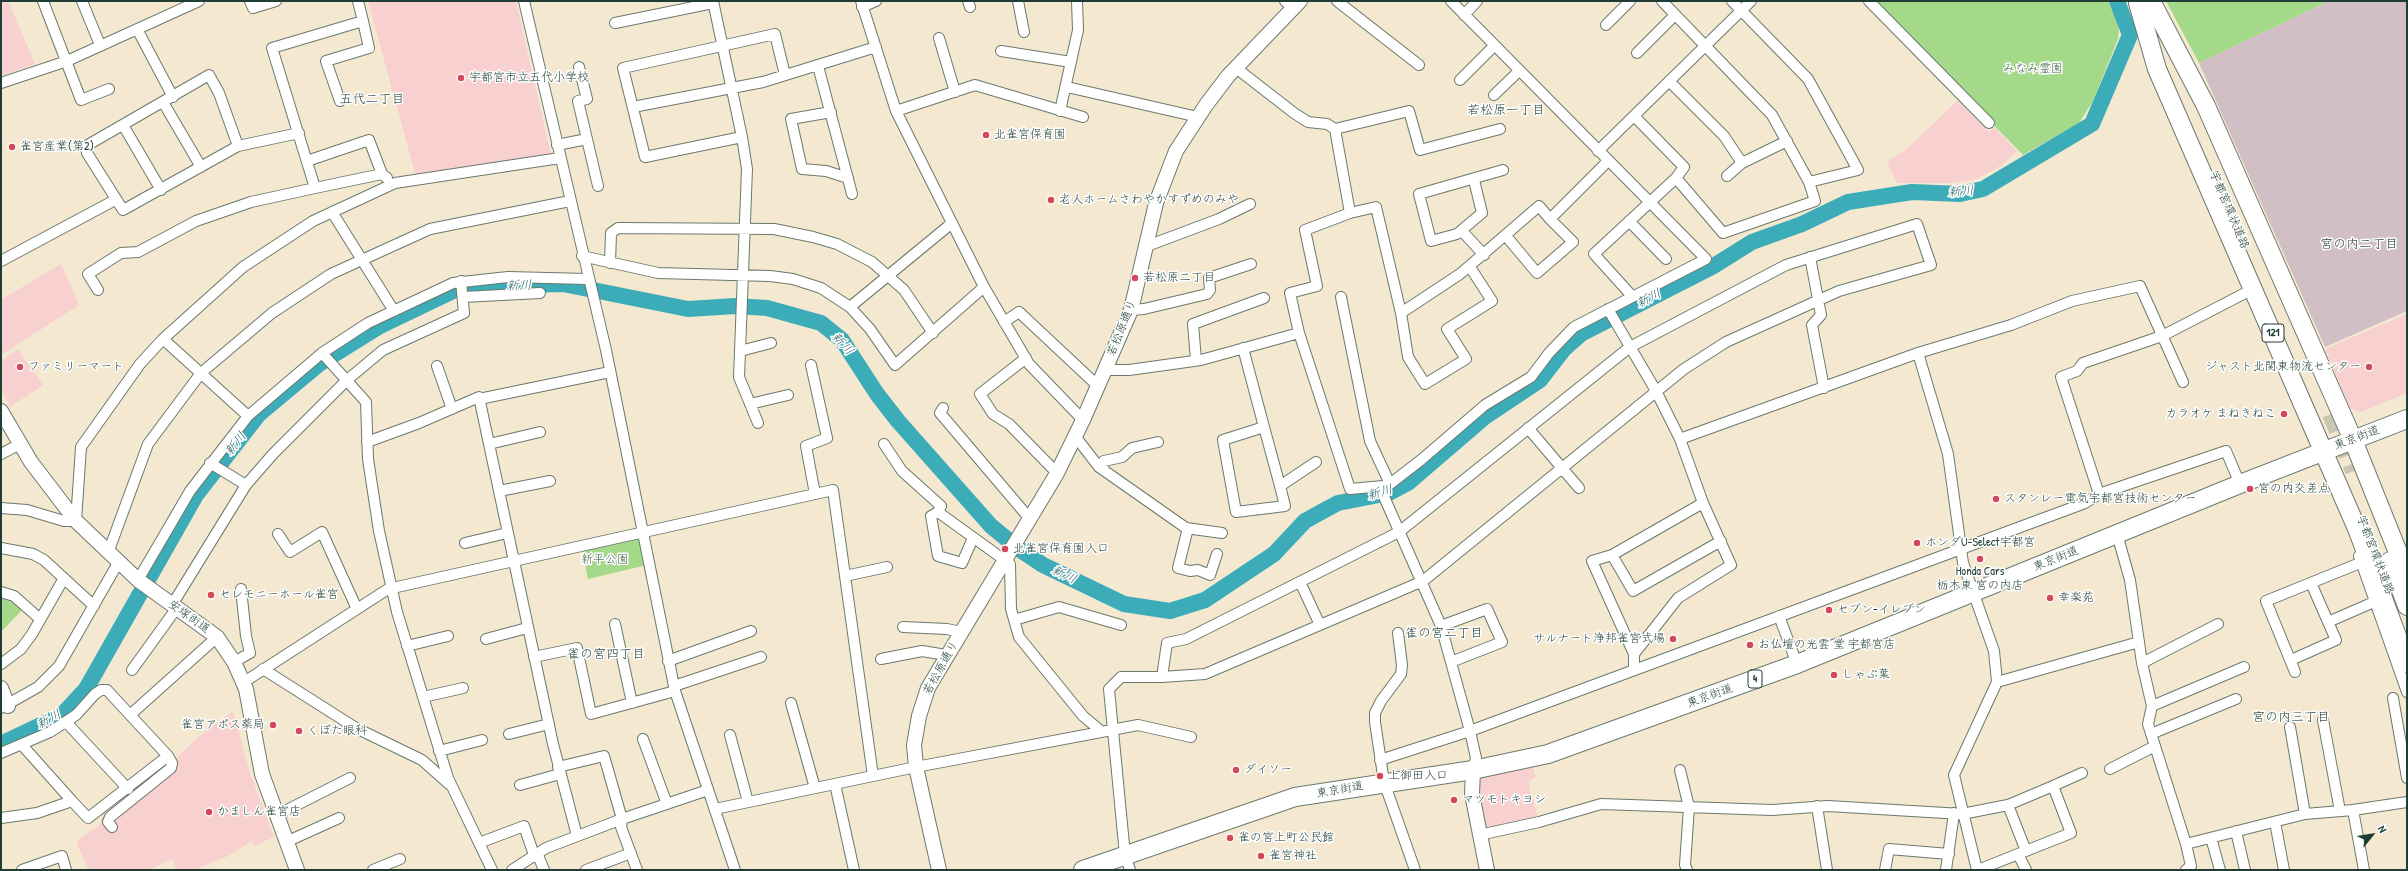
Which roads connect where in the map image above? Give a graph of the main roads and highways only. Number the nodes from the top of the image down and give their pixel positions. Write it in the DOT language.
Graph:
graph roads {
  1 [pos="2144,1"];
  2 [pos="2326,416"];
  3 [pos="2407,419"];
  4 [pos="2353,440"];
  5 [pos="2324,451"];
  6 [pos="2407,575"];
  7 [pos="2407,606"];
  8 [pos="2407,638"];
  9 [pos="2407,663"];
  10 [pos="1127,863"];
  11 [pos="1083,870"];
  1 -- 2 [label="highway, 宇都宮環状道路 / 121"];
  1 -- 4 [label="highway, 121"];
  1 -- 5 [label="highway, 121"];
  3 -- 4 [label="highway, 東京街道 / 4"];
  4 -- 5 [label="highway, 東京街道 / 4"];
  4 -- 6 [label="highway, 121"];
  5 -- 9 [label="highway, 121"];
  5 -- 10 [label="highway, 東京街道 / 4"];
  7 -- 8 [label="highway, 宇都宮環状道路"];
  10 -- 11 [label="highway, 東京街道 / 4"];
}
